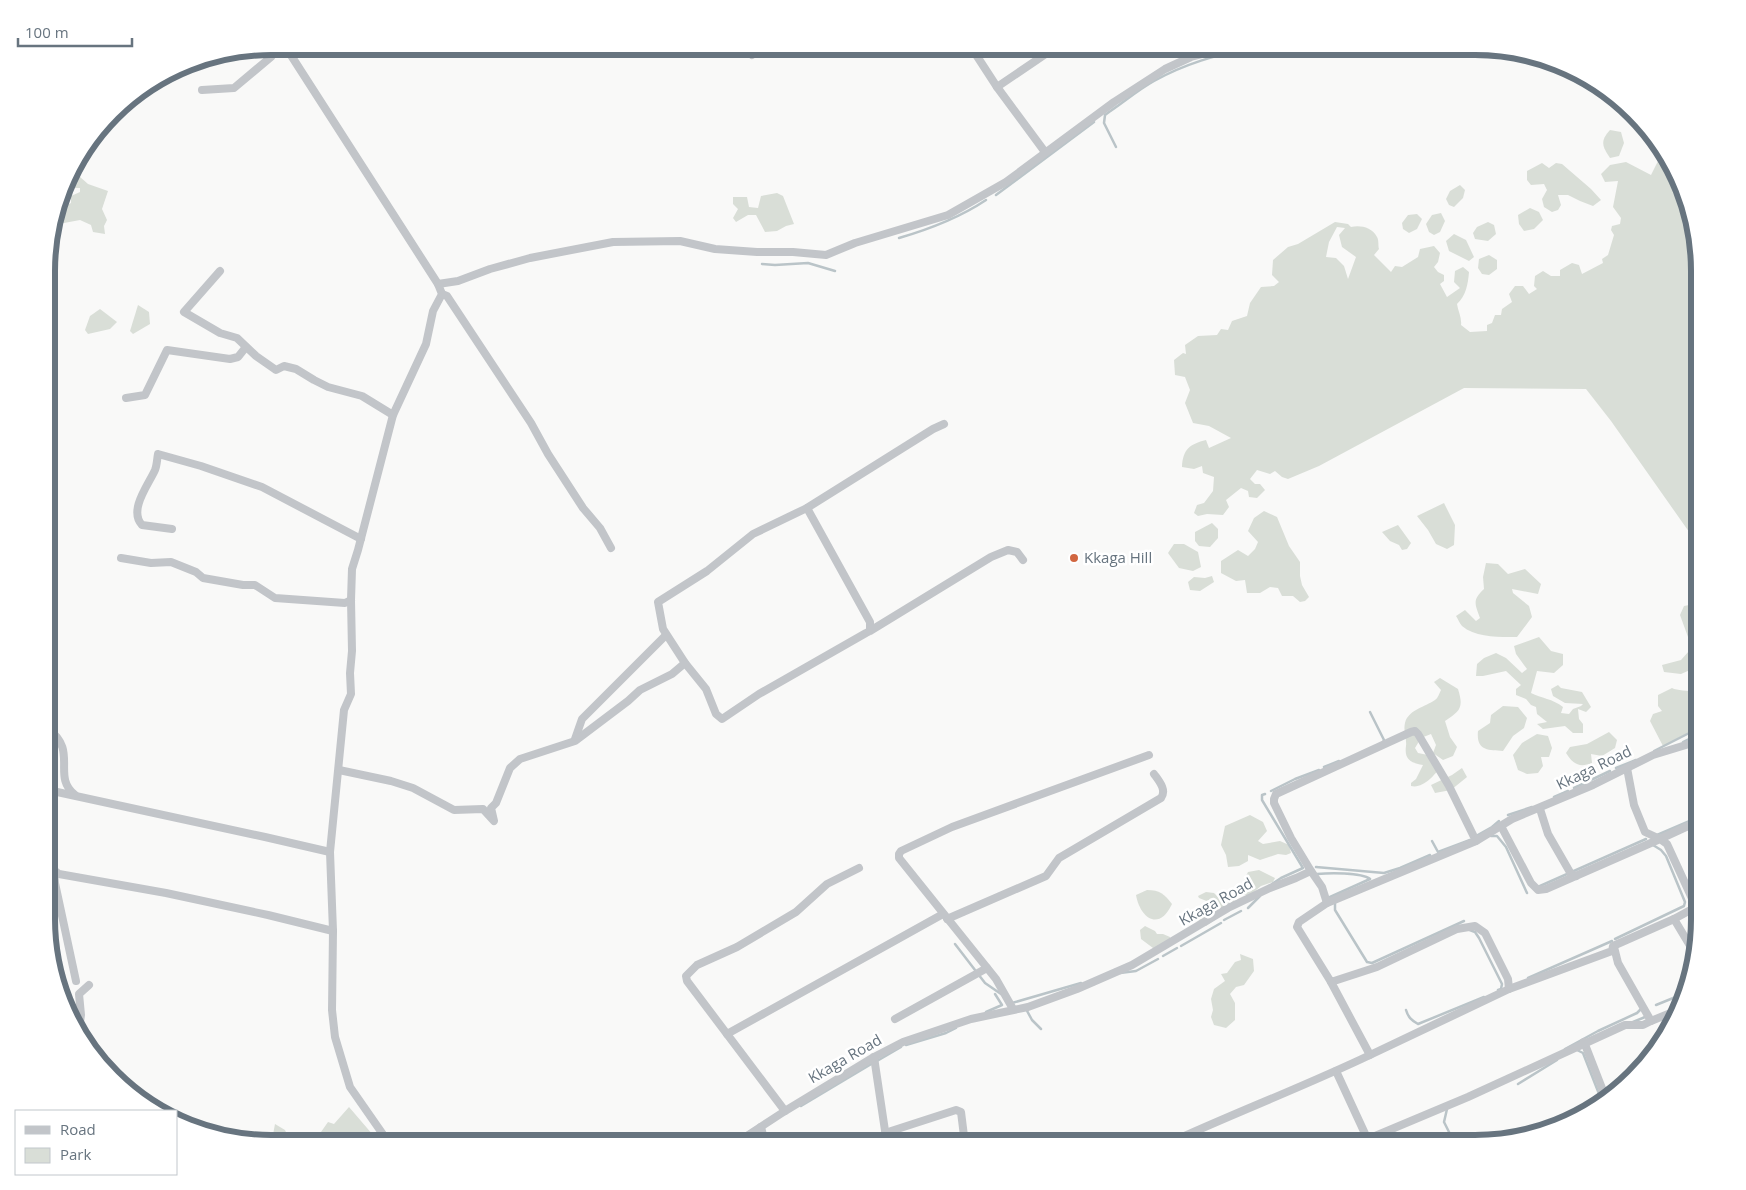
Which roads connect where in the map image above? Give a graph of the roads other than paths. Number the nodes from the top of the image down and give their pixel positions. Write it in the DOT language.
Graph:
graph roads {
  1 [pos="272,55"];
  2 [pos="291,55"];
  3 [pos="977,55"];
  4 [pos="1043,55"];
  5 [pos="1199,55"];
  6 [pos="997,87"];
  7 [pos="202,90"];
  8 [pos="1045,152"];
  9 [pos="220,271"];
  10 [pos="438,284"];
  11 [pos="442,294"];
  12 [pos="246,347"];
  13 [pos="126,398"];
  14 [pos="393,416"];
  15 [pos="944,424"];
  16 [pos="807,508"];
  17 [pos="172,529"];
  18 [pos="361,539"];
  19 [pos="611,548"];
  20 [pos="121,558"];
  21 [pos="1023,560"];
  22 [pos="350,600"];
  23 [pos="870,631"];
  24 [pos="666,635"];
  25 [pos="684,664"];
  26 [pos="55,735"];
  27 [pos="575,741"];
  28 [pos="1691,743"];
  29 [pos="1149,755"];
  30 [pos="1626,768"];
  31 [pos="339,770"];
  32 [pos="1154,774"];
  33 [pos="55,791"];
  34 [pos="77,796"];
  35 [pos="1540,809"];
  36 [pos="1691,825"];
  37 [pos="1501,826"];
  38 [pos="1660,839"];
  39 [pos="1476,841"];
  40 [pos="330,852"];
  41 [pos="859,868"];
  42 [pos="1310,871"];
  43 [pos="55,872"];
  44 [pos="1576,876"];
  45 [pos="55,883"];
  46 [pos="1691,895"];
  47 [pos="1327,903"];
  48 [pos="1691,913"];
  49 [pos="945,916"];
  50 [pos="1674,919"];
  51 [pos="333,931"];
  52 [pos="1689,945"];
  53 [pos="1613,946"];
  54 [pos="987,968"];
  55 [pos="76,980"];
  56 [pos="1331,982"];
  57 [pos="89,985"];
  58 [pos="1509,989"];
  59 [pos="1014,1009"];
  60 [pos="1670,1013"];
  61 [pos="895,1019"];
  62 [pos="80,1021"];
  63 [pos="1651,1021"];
  64 [pos="727,1034"];
  65 [pos="1584,1042"];
  66 [pos="1370,1055"];
  67 [pos="874,1057"];
  68 [pos="1336,1071"];
  69 [pos="1603,1092"];
  70 [pos="785,1111"];
  71 [pos="761,1127"];
  72 [pos="885,1133"];
  73 [pos="383,1135"];
  74 [pos="749,1135"];
  75 [pos="763,1135"];
  76 [pos="964,1135"];
  77 [pos="1188,1135"];
  78 [pos="1366,1135"];
  79 [pos="1374,1135"];
  1 -- 7 [label="street"];
  2 -- 10 [label="street"];
  3 -- 6 [label="street"];
  4 -- 6 [label="street"];
  5 -- 8 [label="street"];
  6 -- 8 [label="street"];
  8 -- 10 [label="street"];
  9 -- 12 [label="street"];
  10 -- 11 [label="street"];
  11 -- 14 [label="street"];
  11 -- 19 [label="street"];
  12 -- 13 [label="street"];
  12 -- 14 [label="street"];
  14 -- 18 [label="street"];
  15 -- 16 [label="street"];
  16 -- 23 [label="street"];
  16 -- 24 [label="street"];
  17 -- 18 [label="street"];
  18 -- 22 [label="street"];
  20 -- 22 [label="street"];
  21 -- 23 [label="street"];
  22 -- 31 [label="street"];
  23 -- 25 [label="street"];
  24 -- 25 [label="street"];
  24 -- 27 [label="street"];
  25 -- 27 [label="street"];
  26 -- 34 [label="street"];
  27 -- 31 [label="street"];
  28 -- 30 [label="street, Kkaga Road"];
  29 -- 49 [label="street"];
  30 -- 35 [label="street, Kkaga Road"];
  30 -- 38 [label="street"];
  31 -- 40 [label="street"];
  32 -- 49 [label="street"];
  33 -- 34 [label="street"];
  34 -- 40 [label="street"];
  35 -- 37 [label="street, Kkaga Road"];
  35 -- 44 [label="street"];
  36 -- 38 [label="street"];
  37 -- 39 [label="street, Kkaga Road"];
  37 -- 44 [label="street"];
  38 -- 44 [label="street"];
  38 -- 46 [label="street"];
  39 -- 42 [label="street"];
  39 -- 47 [label="street, Kkaga Road"];
  40 -- 51 [label="street"];
  41 -- 64 [label="street"];
  42 -- 47 [label="street"];
  42 -- 59 [label="street, Kkaga Road"];
  43 -- 51 [label="street"];
  45 -- 55 [label="street"];
  47 -- 56 [label="street, Kkaga Road"];
  48 -- 50 [label="street"];
  49 -- 54 [label="street"];
  49 -- 64 [label="street"];
  50 -- 52 [label="street"];
  50 -- 53 [label="street"];
  51 -- 73 [label="street"];
  53 -- 58 [label="street"];
  53 -- 63 [label="street"];
  54 -- 59 [label="street"];
  54 -- 61 [label="street"];
  56 -- 58 [label="street"];
  56 -- 66 [label="street"];
  57 -- 62 [label="street"];
  58 -- 66 [label="street"];
  59 -- 67 [label="street, Kkaga Road"];
  60 -- 63 [label="street"];
  63 -- 65 [label="street"];
  64 -- 70 [label="street"];
  65 -- 69 [label="street"];
  65 -- 79 [label="street"];
  66 -- 68 [label="street"];
  67 -- 70 [label="street, Kkaga Road"];
  67 -- 72 [label="street"];
  68 -- 77 [label="street"];
  68 -- 78 [label="street"];
  70 -- 71 [label="street, Kkaga Road"];
  71 -- 74 [label="street, Kkaga Road"];
  71 -- 75 [label="street"];
  72 -- 76 [label="street"];
}
